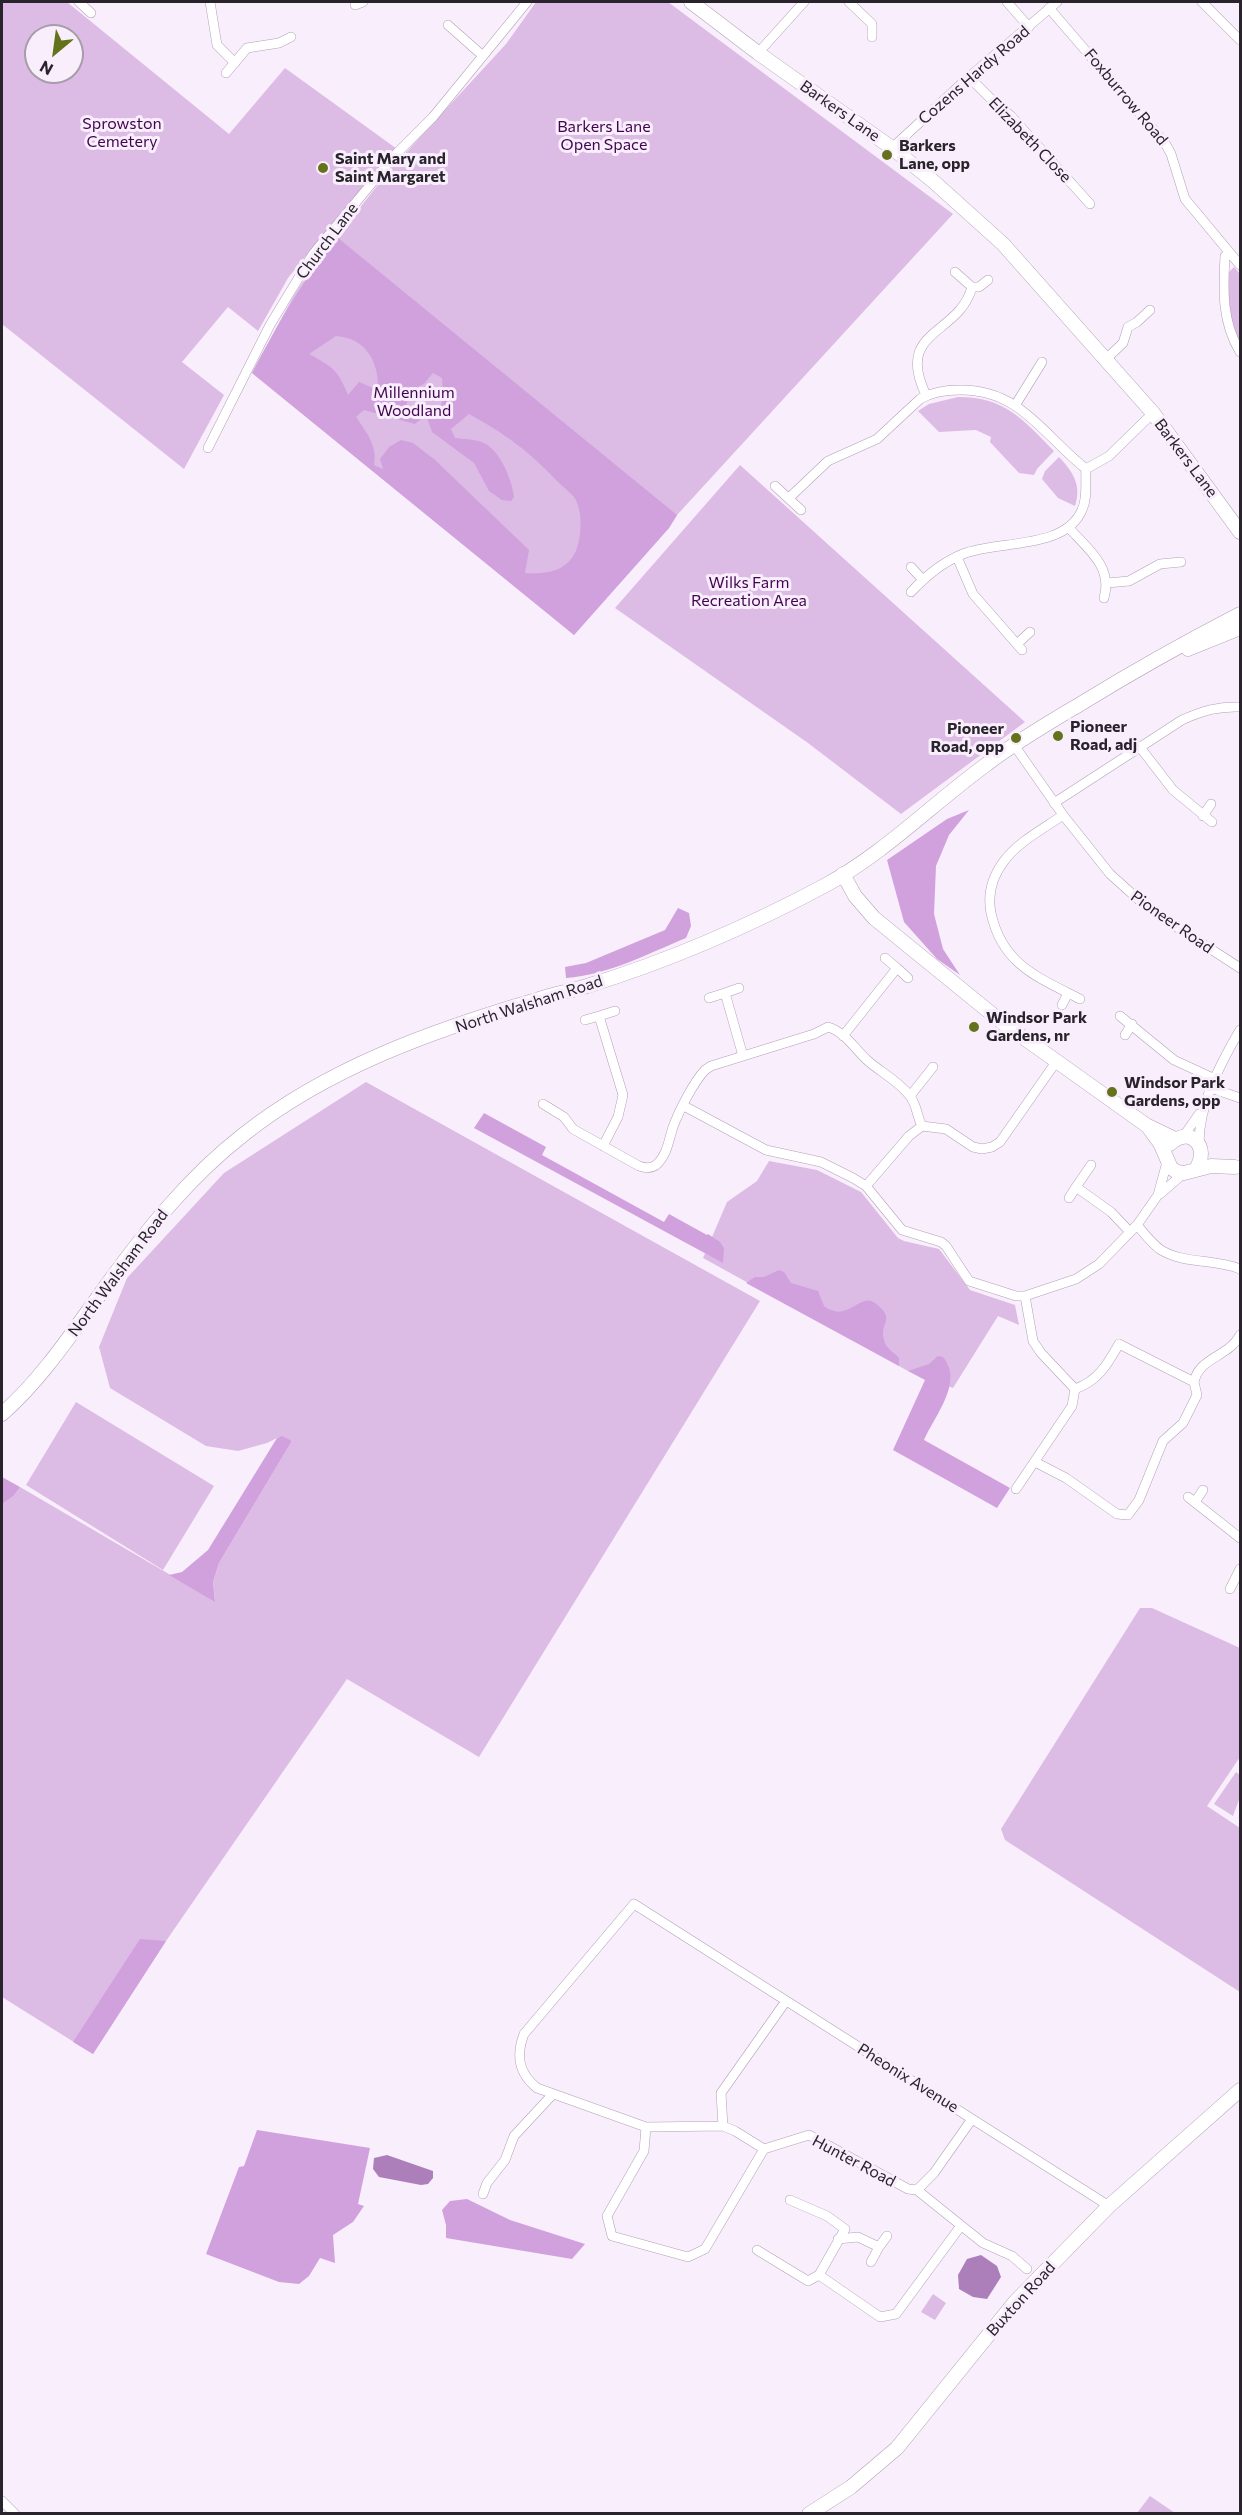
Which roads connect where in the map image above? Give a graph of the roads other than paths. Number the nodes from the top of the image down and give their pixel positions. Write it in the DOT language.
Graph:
graph roads {
  1 [pos="79,2"];
  2 [pos="210,2"];
  3 [pos="527,2"];
  4 [pos="691,2"];
  5 [pos="804,2"];
  6 [pos="849,2"];
  7 [pos="1007,2"];
  8 [pos="1202,2"];
  9 [pos="1053,5"];
  10 [pos="92,13"];
  11 [pos="448,25"];
  12 [pos="1029,27"];
  13 [pos="291,37"];
  14 [pos="872,37"];
  15 [pos="1240,40"];
  16 [pos="758,54"];
  17 [pos="483,56"];
  18 [pos="235,63"];
  19 [pos="226,73"];
  20 [pos="969,77"];
  21 [pos="892,148"];
  22 [pos="1090,204"];
  23 [pos="1229,253"];
  24 [pos="1240,265"];
  25 [pos="955,272"];
  26 [pos="988,280"];
  27 [pos="972,287"];
  28 [pos="1150,310"];
  29 [pos="1240,352"];
  30 [pos="1106,359"];
  31 [pos="1042,362"];
  32 [pos="927,395"];
  33 [pos="1017,404"];
  34 [pos="1153,413"];
  35 [pos="208,448"];
  36 [pos="1086,469"];
  37 [pos="775,486"];
  38 [pos="789,498"];
  39 [pos="801,510"];
  40 [pos="1069,528"];
  41 [pos="1240,532"];
  42 [pos="957,557"];
  43 [pos="1181,562"];
  44 [pos="911,567"];
  45 [pos="923,580"];
  46 [pos="1107,583"];
  47 [pos="911,592"];
  48 [pos="1104,598"];
  49 [pos="1240,614"];
  50 [pos="1240,628"];
  51 [pos="1030,632"];
  52 [pos="1125,675"];
  53 [pos="1240,707"];
  54 [pos="1014,745"];
  55 [pos="1139,746"];
  56 [pos="1054,803"];
  57 [pos="1211,804"];
  58 [pos="1063,815"];
  59 [pos="1203,816"];
  60 [pos="1212,822"];
  61 [pos="843,874"];
  62 [pos="885,958"];
  63 [pos="897,968"];
  64 [pos="1240,968"];
  65 [pos="908,978"];
  66 [pos="740,988"];
  67 [pos="725,993"];
  68 [pos="1068,993"];
  69 [pos="710,998"];
  70 [pos="1080,999"];
  71 [pos="1062,1005"];
  72 [pos="615,1011"];
  73 [pos="599,1016"];
  74 [pos="1120,1016"];
  75 [pos="585,1020"];
  76 [pos="1132,1024"];
  77 [pos="1240,1030"];
  78 [pos="1125,1035"];
  79 [pos="843,1036"];
  80 [pos="743,1056"];
  81 [pos="1056,1062"];
  82 [pos="933,1067"];
  83 [pos="1213,1083"];
  84 [pos="910,1096"];
  85 [pos="1240,1098"];
  86 [pos="1206,1101"];
  87 [pos="543,1104"];
  88 [pos="684,1106"];
  89 [pos="1146,1125"];
  90 [pos="922,1126"];
  91 [pos="1179,1138"];
  92 [pos="603,1146"];
  93 [pos="1201,1148"];
  94 [pos="1167,1159"];
  95 [pos="1091,1165"];
  96 [pos="1238,1168"];
  97 [pos="1190,1171"];
  98 [pos="866,1186"];
  99 [pos="1076,1187"];
  100 [pos="1158,1195"];
  101 [pos="1069,1198"];
  102 [pos="1133,1228"];
  103 [pos="1240,1269"];
  104 [pos="1025,1296"];
  105 [pos="1240,1335"];
  106 [pos="1194,1382"];
  107 [pos="1074,1389"];
  108 [pos="2,1414"];
  109 [pos="1035,1462"];
  110 [pos="1016,1490"];
  111 [pos="1203,1490"];
  112 [pos="1240,1538"];
  113 [pos="1240,1569"];
  114 [pos="1230,1589"];
  115 [pos="786,2001"];
  116 [pos="1240,2090"];
  117 [pos="553,2094"];
  118 [pos="972,2119"];
  119 [pos="723,2126"];
  120 [pos="646,2127"];
  121 [pos="765,2149"];
  122 [pos="478,2177"];
  123 [pos="487,2183"];
  124 [pos="917,2190"];
  125 [pos="483,2194"];
  126 [pos="790,2200"];
  127 [pos="1109,2206"];
  128 [pos="960,2227"];
  129 [pos="886,2236"];
  130 [pos="838,2239"];
  131 [pos="879,2247"];
  132 [pos="756,2250"];
  133 [pos="871,2262"];
  134 [pos="1027,2269"];
  135 [pos="819,2275"];
  136 [pos="2,2501"];
  137 [pos="15,2514"];
  138 [pos="809,2514"];
  1 -- 10 [label="street"];
  2 -- 18 [label="street"];
  3 -- 17 [label="street, Church Lane"];
  4 -- 16 [label="street, Barkers Lane"];
  5 -- 16 [label="street"];
  6 -- 14 [label="street"];
  7 -- 12 [label="street"];
  8 -- 15 [label="street"];
  9 -- 12 [label="street, Cozens Hardy Road"];
  9 -- 23 [label="street, Foxburrow Road"];
  11 -- 17 [label="street"];
  12 -- 20 [label="street, Cozens Hardy Road"];
  13 -- 18 [label="street"];
  16 -- 21 [label="street, Barkers Lane"];
  17 -- 35 [label="street, Church Lane"];
  18 -- 19 [label="street"];
  20 -- 21 [label="street, Cozens Hardy Road"];
  20 -- 22 [label="street, Elizabeth Close"];
  21 -- 30 [label="street, Barkers Lane"];
  23 -- 24 [label="street, Foxburrow Road"];
  23 -- 29 [label="street"];
  25 -- 27 [label="street"];
  26 -- 27 [label="street"];
  27 -- 32 [label="street"];
  28 -- 30 [label="street"];
  30 -- 34 [label="street, Barkers Lane"];
  31 -- 33 [label="street"];
  32 -- 33 [label="street"];
  32 -- 38 [label="street"];
  33 -- 36 [label="street"];
  34 -- 36 [label="street"];
  34 -- 41 [label="street, Barkers Lane"];
  36 -- 40 [label="street"];
  37 -- 38 [label="street"];
  38 -- 39 [label="street"];
  40 -- 42 [label="street"];
  40 -- 46 [label="street"];
  42 -- 45 [label="street"];
  42 -- 51 [label="street"];
  43 -- 46 [label="street"];
  44 -- 45 [label="street"];
  45 -- 47 [label="street"];
  46 -- 48 [label="street"];
  49 -- 52 [label="street, North Walsham Road"];
  50 -- 52 [label="street, North Walsham Road"];
  52 -- 54 [label="street, North Walsham Road"];
  53 -- 55 [label="street"];
  54 -- 56 [label="street, Pioneer Road"];
  54 -- 61 [label="street, North Walsham Road"];
  55 -- 56 [label="street"];
  55 -- 59 [label="street"];
  56 -- 58 [label="street, Pioneer Road"];
  57 -- 59 [label="street"];
  58 -- 64 [label="street, Pioneer Road"];
  58 -- 68 [label="street"];
  59 -- 60 [label="street"];
  61 -- 81 [label="street"];
  61 -- 108 [label="street, North Walsham Road"];
  62 -- 63 [label="street"];
  63 -- 65 [label="street"];
  63 -- 79 [label="street"];
  66 -- 67 [label="street"];
  67 -- 69 [label="street"];
  67 -- 80 [label="street"];
  68 -- 70 [label="street"];
  68 -- 71 [label="street"];
  72 -- 73 [label="street"];
  73 -- 75 [label="street"];
  73 -- 92 [label="street"];
  74 -- 76 [label="street"];
  76 -- 78 [label="street"];
  76 -- 83 [label="street"];
  77 -- 83 [label="street"];
  79 -- 80 [label="street"];
  79 -- 84 [label="street"];
  80 -- 88 [label="street"];
  81 -- 89 [label="street"];
  81 -- 90 [label="street"];
  82 -- 84 [label="street"];
  83 -- 85 [label="street"];
  83 -- 86 [label="street"];
  84 -- 90 [label="street"];
  86 -- 91 [label="street"];
  86 -- 93 [label="street"];
  87 -- 92 [label="street"];
  88 -- 92 [label="street"];
  88 -- 98 [label="street"];
  89 -- 91 [label="street"];
  89 -- 94 [label="street"];
  90 -- 98 [label="street"];
  91 -- 93 [label="street"];
  91 -- 94 [label="street"];
  93 -- 96 [label="street"];
  93 -- 97 [label="street"];
  94 -- 97 [label="street"];
  94 -- 100 [label="street"];
  95 -- 99 [label="street"];
  96 -- 97 [label="street"];
  97 -- 100 [label="street"];
  98 -- 104 [label="street"];
  99 -- 101 [label="street"];
  99 -- 102 [label="street"];
  100 -- 102 [label="street"];
  102 -- 103 [label="street"];
  102 -- 104 [label="street"];
  104 -- 107 [label="street"];
  105 -- 106 [label="street"];
  106 -- 107 [label="street"];
  106 -- 109 [label="street"];
  107 -- 109 [label="street"];
  109 -- 110 [label="street"];
  111 -- 112 [label="street"];
  113 -- 114 [label="street"];
  115 -- 117 [label="street, Pheonix Avenue"];
  115 -- 118 [label="street, Pheonix Avenue"];
  115 -- 119 [label="street"];
  116 -- 127 [label="street, Buxton Road"];
  117 -- 120 [label="street"];
  117 -- 123 [label="street"];
  118 -- 124 [label="street"];
  118 -- 127 [label="street, Pheonix Avenue"];
  119 -- 120 [label="street"];
  119 -- 121 [label="street"];
  120 -- 121 [label="street"];
  121 -- 124 [label="street, Hunter Road"];
  122 -- 123 [label="street"];
  123 -- 125 [label="street"];
  124 -- 128 [label="street, Hunter Road"];
  126 -- 130 [label="street"];
  127 -- 138 [label="street, Buxton Road"];
  128 -- 134 [label="street, Hunter Road"];
  128 -- 135 [label="street"];
  129 -- 131 [label="street"];
  130 -- 131 [label="street"];
  130 -- 135 [label="street"];
  131 -- 133 [label="street"];
  132 -- 135 [label="street"];
  136 -- 137 [label="street"];
}
